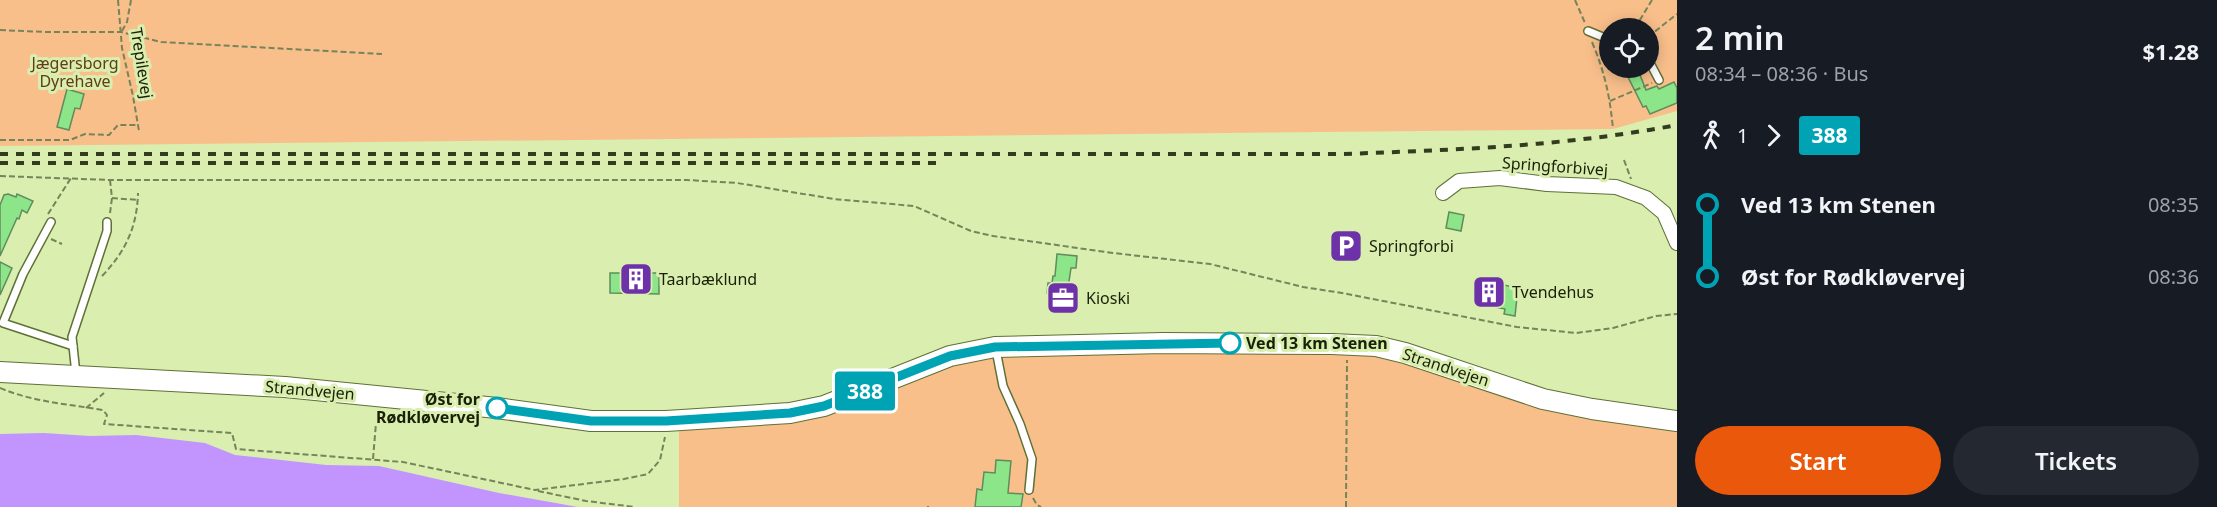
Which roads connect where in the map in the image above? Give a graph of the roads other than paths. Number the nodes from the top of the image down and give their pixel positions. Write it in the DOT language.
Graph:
graph roads {
  1 [pos="1588,31"];
  2 [pos="1599,36"];
  3 [pos="1443,193"];
  4 [pos="51,222"];
  5 [pos="107,222"];
  6 [pos="1677,243"];
  7 [pos="73,346"];
  8 [pos="995,347"];
  9 [pos="0,372"];
  10 [pos="76,375"];
  11 [pos="1677,421"];
  12 [pos="1029,490"];
  1 -- 2 [label="lane"];
  3 -- 6 [label="street, Springforbivej"];
  4 -- 7 [label="lane"];
  5 -- 7 [label="lane"];
  7 -- 10 [label="lane"];
  8 -- 10 [label="main road, Strandvejen"];
  8 -- 11 [label="main road, Strandvejen"];
  8 -- 12 [label="lane"];
  9 -- 10 [label="main road, Strandvejen"];
}
